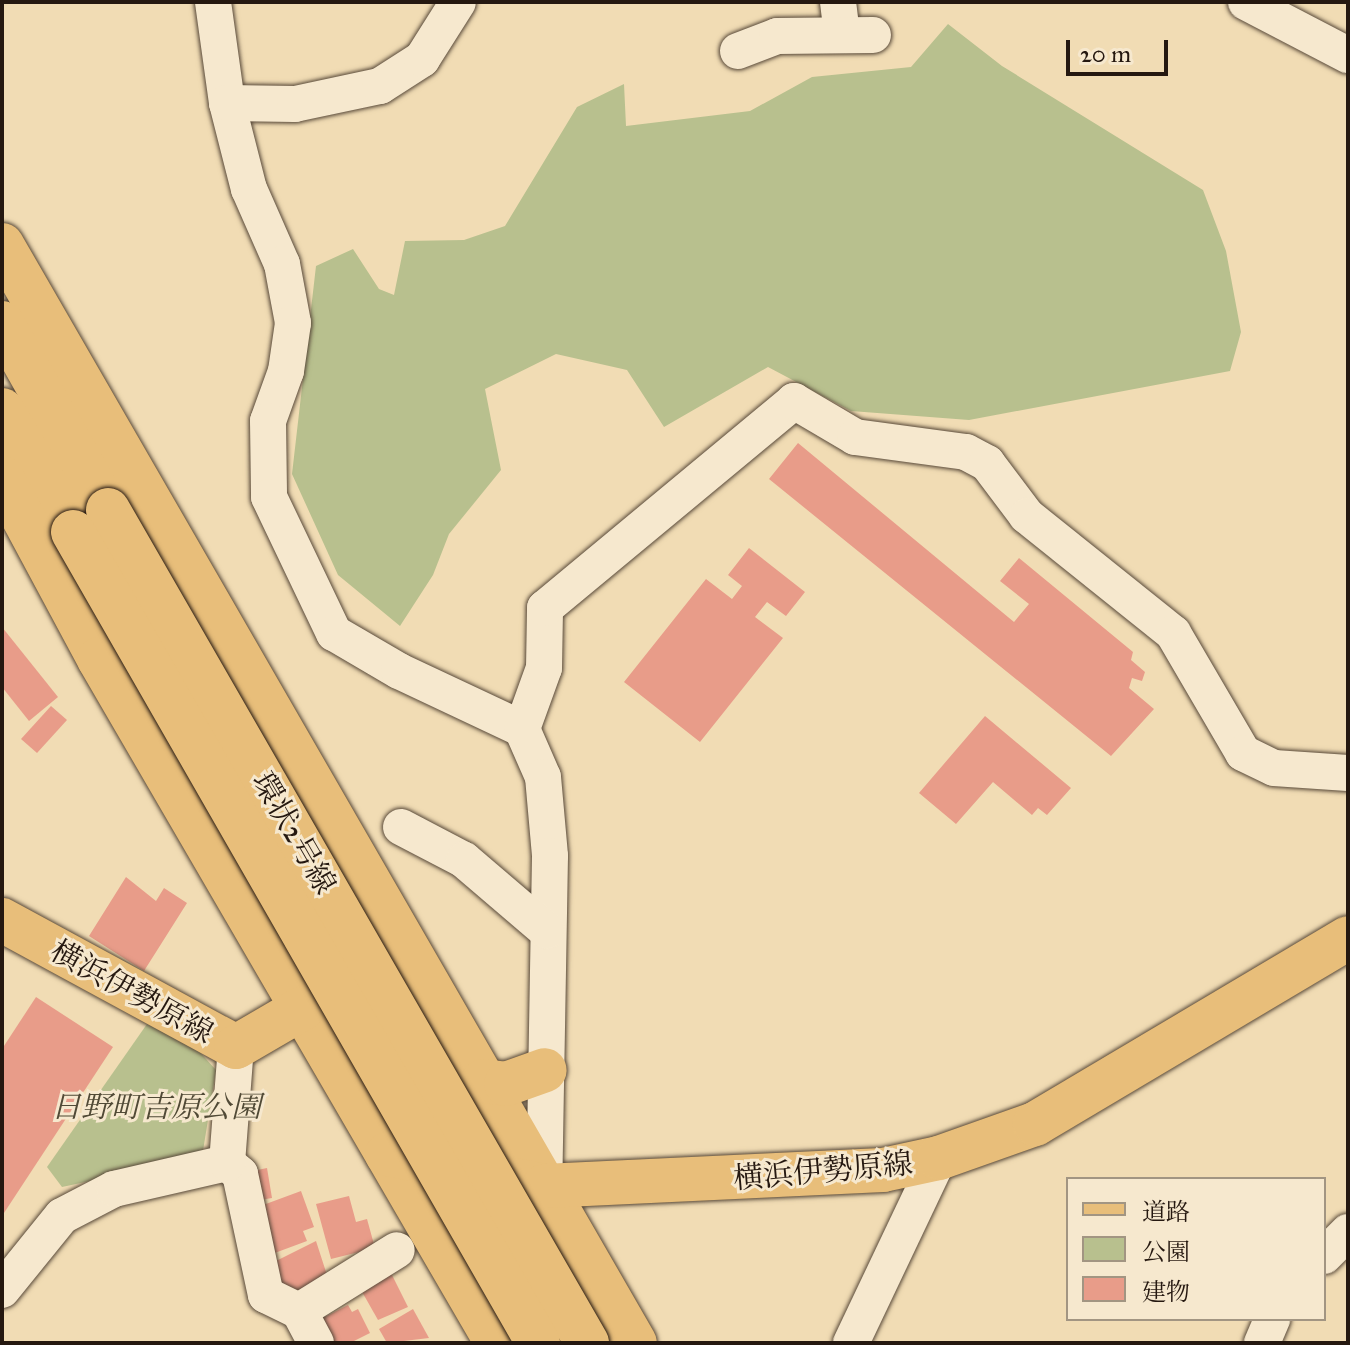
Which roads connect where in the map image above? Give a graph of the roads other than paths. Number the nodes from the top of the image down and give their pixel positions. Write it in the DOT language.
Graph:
graph roads {
  1 [pos="213,2"];
  2 [pos="458,2"];
  3 [pos="1246,2"];
  4 [pos="851,24"];
  5 [pos="738,51"];
  6 [pos="1348,55"];
  7 [pos="227,103"];
  8 [pos="2,245"];
  9 [pos="2,323"];
  10 [pos="2,410"];
  11 [pos="2,478"];
  12 [pos="90,521"];
  13 [pos="522,729"];
  14 [pos="1348,773"];
  15 [pos="401,827"];
  16 [pos="2,920"];
  17 [pos="547,931"];
  18 [pos="1348,938"];
  19 [pos="303,1008"];
  20 [pos="236,1047"];
  21 [pos="545,1070"];
  22 [pos="483,1081"];
  23 [pos="387,1154"];
  24 [pos="939,1158"];
  25 [pos="227,1163"];
  26 [pos="642,1183"];
  27 [pos="544,1186"];
  28 [pos="1348,1232"];
  29 [pos="397,1250"];
  30 [pos="1326,1254"];
  31 [pos="585,1258"];
  32 [pos="2,1290"];
  33 [pos="299,1311"];
  34 [pos="1271,1321"];
  35 [pos="316,1343"];
  36 [pos="497,1343"];
  37 [pos="538,1343"];
  38 [pos="587,1343"];
  39 [pos="635,1343"];
  40 [pos="851,1343"];
  41 [pos="1262,1343"];
  1 -- 7 [label="street"];
  2 -- 7 [label="street"];
  3 -- 6 [label="street"];
  4 -- 5 [label="street"];
  7 -- 13 [label="street"];
  8 -- 22 [label="main road"];
  9 -- 12 [label="main road, 環状2号線"];
  10 -- 12 [label="main road, 環状2号線"];
  11 -- 19 [label="main road"];
  12 -- 37 [label="main road, 環状2号線, bridge"];
  12 -- 38 [label="main road, 環状2号線, bridge"];
  13 -- 14 [label="street"];
  13 -- 17 [label="street"];
  15 -- 17 [label="street"];
  16 -- 20 [label="main road, 横浜伊勢原線"];
  17 -- 21 [label="street"];
  18 -- 24 [label="main road, 横浜伊勢原線"];
  19 -- 20 [label="main road, 横浜伊勢原線"];
  19 -- 23 [label="main road"];
  20 -- 25 [label="street"];
  21 -- 22 [label="main road"];
  21 -- 27 [label="street"];
  22 -- 27 [label="main road"];
  23 -- 27 [label="main road, 横浜伊勢原線"];
  23 -- 36 [label="main road"];
  24 -- 26 [label="main road, 横浜伊勢原線"];
  24 -- 40 [label="street"];
  25 -- 32 [label="street"];
  25 -- 33 [label="street"];
  26 -- 27 [label="main road, 横浜伊勢原線"];
  26 -- 31 [label="main road"];
  27 -- 31 [label="main road"];
  28 -- 30 [label="street"];
  29 -- 33 [label="street"];
  31 -- 39 [label="main road"];
  33 -- 35 [label="street"];
  34 -- 41 [label="street"];
}
